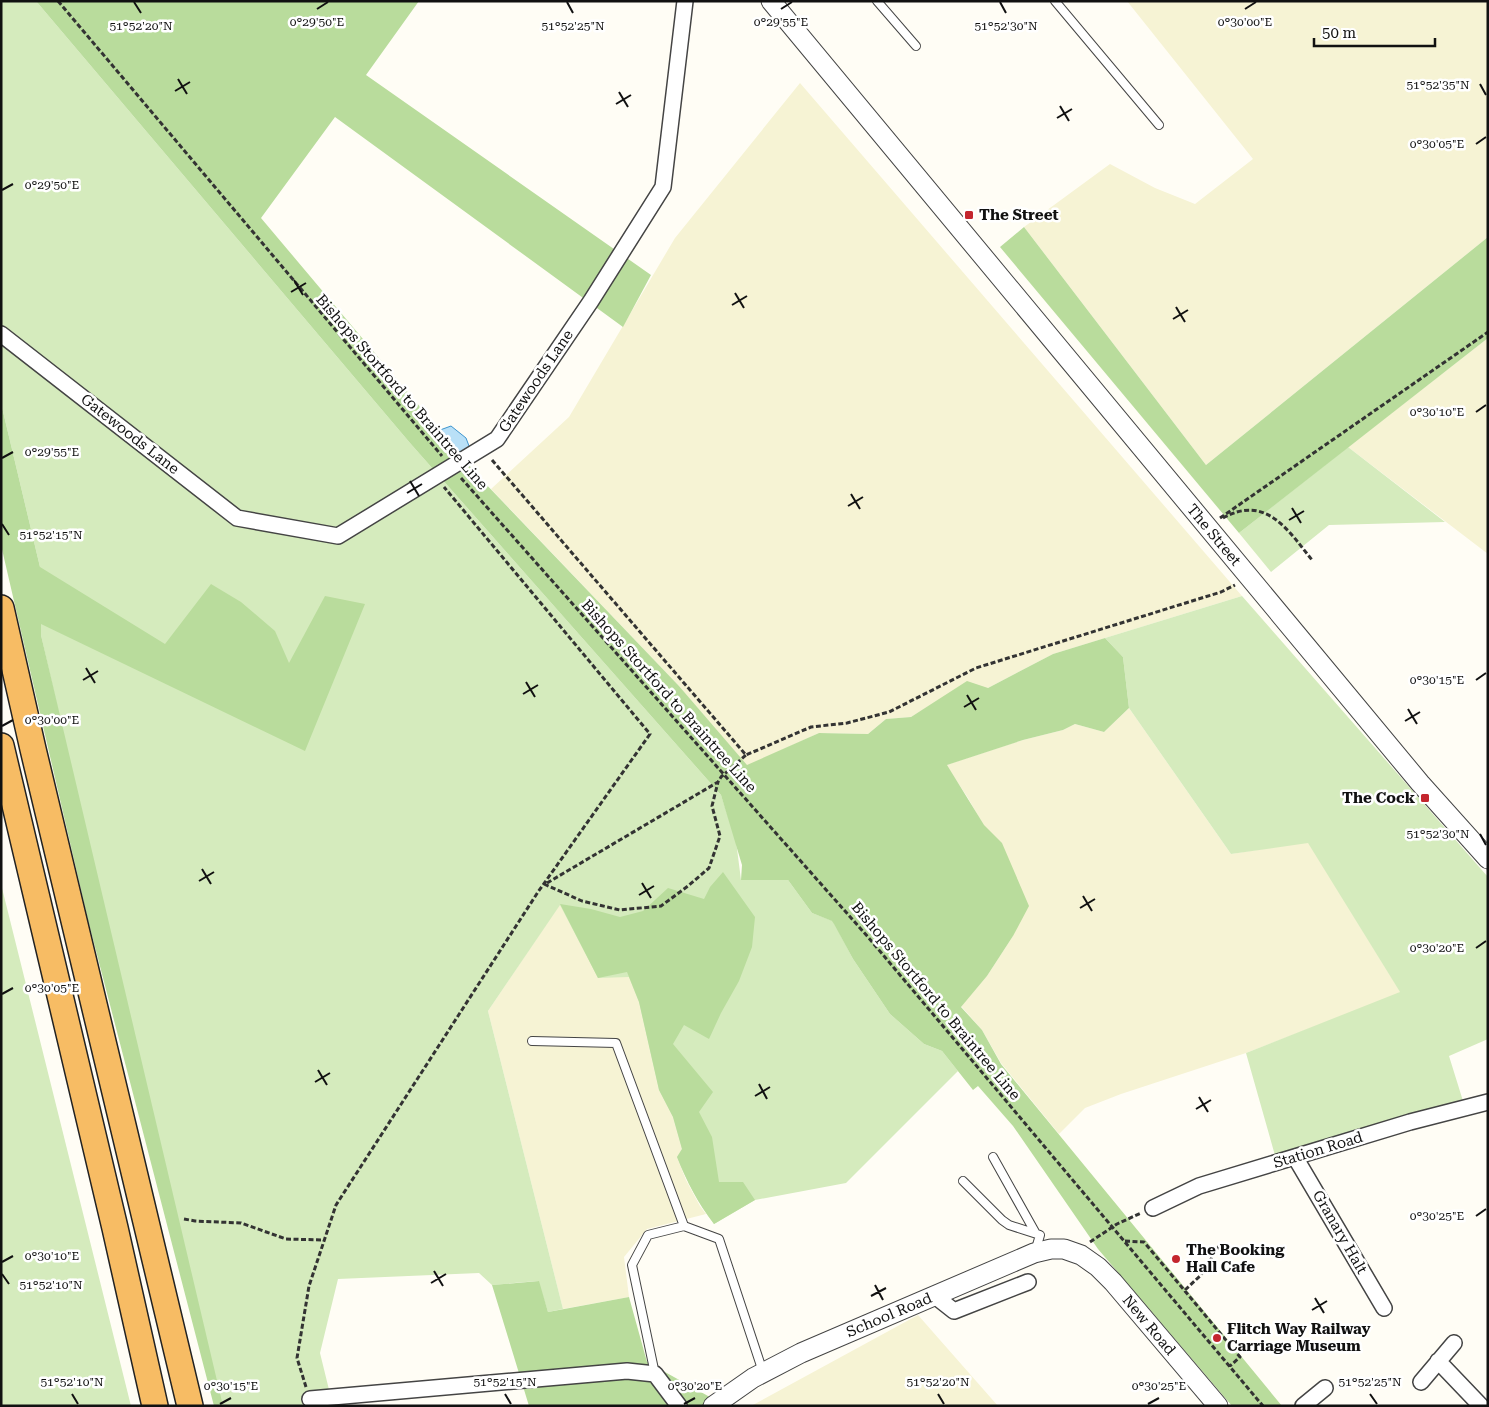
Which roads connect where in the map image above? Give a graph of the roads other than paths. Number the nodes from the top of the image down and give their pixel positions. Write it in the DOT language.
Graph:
graph roads {
  1 [pos="685,1"];
  2 [pos="771,1"];
  3 [pos="877,1"];
  4 [pos="1056,1"];
  5 [pos="916,46"];
  6 [pos="1159,125"];
  7 [pos="1,334"];
  8 [pos="1,608"];
  9 [pos="1,746"];
  10 [pos="1488,859"];
  11 [pos="532,1041"];
  12 [pos="1488,1102"];
  13 [pos="993,1157"];
  14 [pos="1295,1157"];
  15 [pos="963,1181"];
  16 [pos="1153,1208"];
  17 [pos="684,1226"];
  18 [pos="1035,1232"];
  19 [pos="1074,1251"];
  20 [pos="1034,1254"];
  21 [pos="1028,1282"];
  22 [pos="935,1296"];
  23 [pos="1384,1308"];
  24 [pos="1454,1343"];
  25 [pos="1438,1361"];
  26 [pos="764,1372"];
  27 [pos="655,1374"];
  28 [pos="1422,1382"];
  29 [pos="1325,1388"];
  30 [pos="310,1399"];
  31 [pos="155,1406"];
  32 [pos="190,1406"];
  33 [pos="679,1406"];
  34 [pos="713,1406"];
  35 [pos="1218,1406"];
  36 [pos="1303,1406"];
  37 [pos="1481,1406"];
  1 -- 7 [label="street, Gatewoods Lane"];
  2 -- 10 [label="street, The Street"];
  3 -- 5 [label="lane"];
  4 -- 6 [label="lane"];
  8 -- 32 [label="highway"];
  9 -- 31 [label="highway"];
  11 -- 17 [label="lane"];
  12 -- 14 [label="street, Station Road"];
  13 -- 18 [label="lane"];
  14 -- 16 [label="street, Station Road"];
  14 -- 23 [label="street, Granary Halt"];
  15 -- 18 [label="lane"];
  17 -- 26 [label="lane"];
  17 -- 27 [label="lane"];
  18 -- 20 [label="lane"];
  19 -- 20 [label="street, School Road"];
  19 -- 35 [label="street, New Road"];
  20 -- 22 [label="street, School Road"];
  21 -- 22 [label="street"];
  22 -- 26 [label="street, School Road"];
  24 -- 25 [label="street"];
  25 -- 28 [label="street"];
  25 -- 37 [label="street"];
  26 -- 34 [label="street, School Road"];
  27 -- 30 [label="street"];
  27 -- 33 [label="street"];
  29 -- 36 [label="street"];
}
